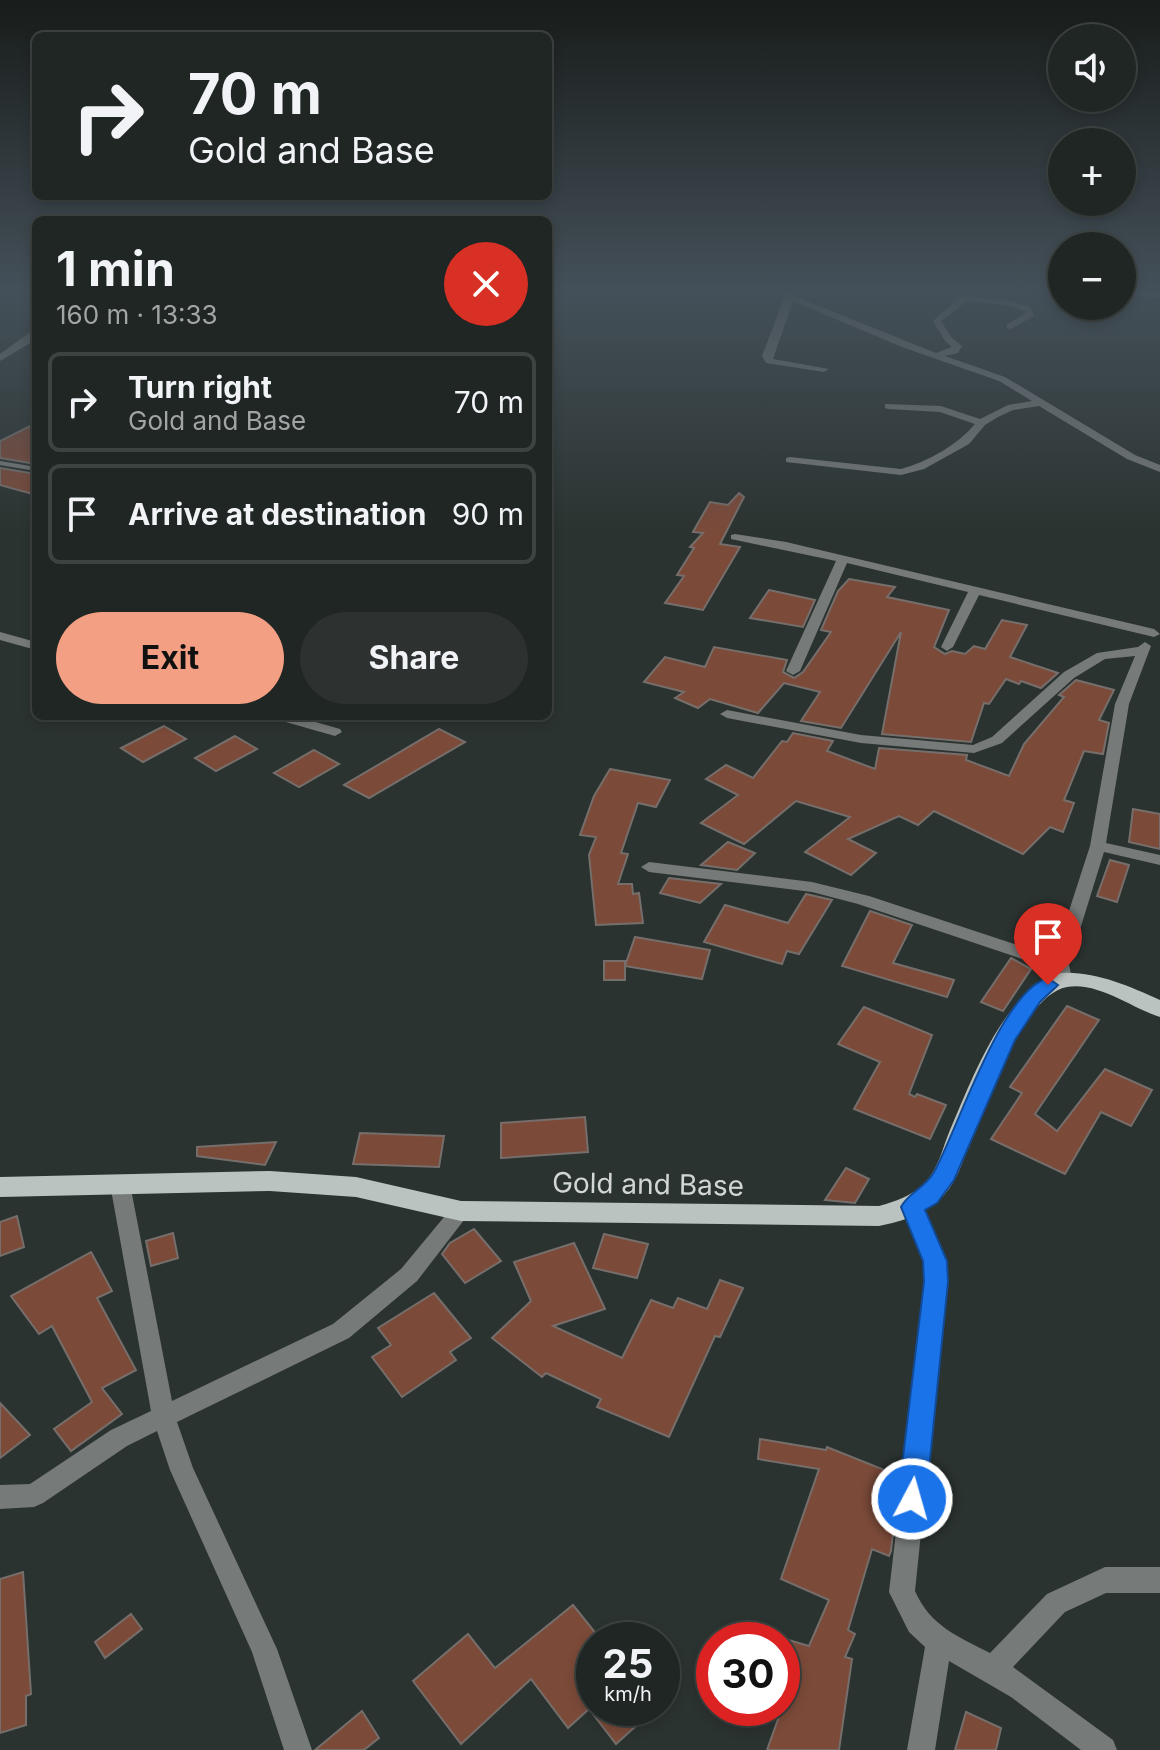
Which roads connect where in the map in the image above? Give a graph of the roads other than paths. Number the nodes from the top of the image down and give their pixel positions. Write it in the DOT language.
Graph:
graph roads {
  1 [pos="982,372"];
  2 [pos="1038,403"];
  3 [pos="888,406"];
  4 [pos="981,423"];
  5 [pos="790,460"];
  6 [pos="0,463"];
  7 [pos="32,468"];
  8 [pos="1160,469"];
  9 [pos="735,537"];
  10 [pos="843,559"];
  11 [pos="975,590"];
  12 [pos="1157,630"];
  13 [pos="0,636"];
  14 [pos="32,645"];
  15 [pos="947,647"];
  16 [pos="1141,651"];
  17 [pos="793,671"];
  18 [pos="727,714"];
  19 [pos="294,720"];
  20 [pos="335,732"];
  21 [pos="1098,846"];
  22 [pos="1160,860"];
  23 [pos="649,867"];
  24 [pos="1062,972"];
  25 [pos="1160,1009"];
  26 [pos="120,1184"];
  27 [pos="0,1187"];
  28 [pos="912,1207"];
  29 [pos="461,1211"];
  30 [pos="163,1416"];
  31 [pos="0,1497"];
  32 [pos="1160,1580"];
  33 [pos="939,1643"];
  34 [pos="993,1669"];
  35 [pos="298,1750"];
  36 [pos="921,1750"];
  37 [pos="1103,1750"];
  1 -- 2 [label="street"];
  2 -- 4 [label="street"];
  2 -- 8 [label="street"];
  3 -- 4 [label="street"];
  4 -- 5 [label="street"];
  6 -- 7 [label="lane"];
  9 -- 10 [label="street"];
  10 -- 11 [label="street"];
  10 -- 17 [label="street"];
  11 -- 12 [label="street"];
  11 -- 15 [label="street"];
  12 -- 16 [label="street"];
  13 -- 14 [label="street"];
  16 -- 18 [label="street"];
  16 -- 21 [label="street"];
  19 -- 20 [label="street"];
  21 -- 22 [label="street"];
  21 -- 24 [label="street"];
  23 -- 24 [label="street"];
  24 -- 25 [label="main road"];
  24 -- 28 [label="main road, Gold and Base"];
  26 -- 27 [label="main road, Gold and Base"];
  26 -- 29 [label="main road, Gold and Base"];
  26 -- 30 [label="street"];
  28 -- 29 [label="main road, Gold and Base"];
  28 -- 33 [label="street"];
  29 -- 30 [label="street"];
  30 -- 31 [label="street"];
  30 -- 35 [label="street"];
  32 -- 34 [label="street"];
  33 -- 34 [label="street"];
  33 -- 36 [label="street"];
  34 -- 37 [label="street"];
}
